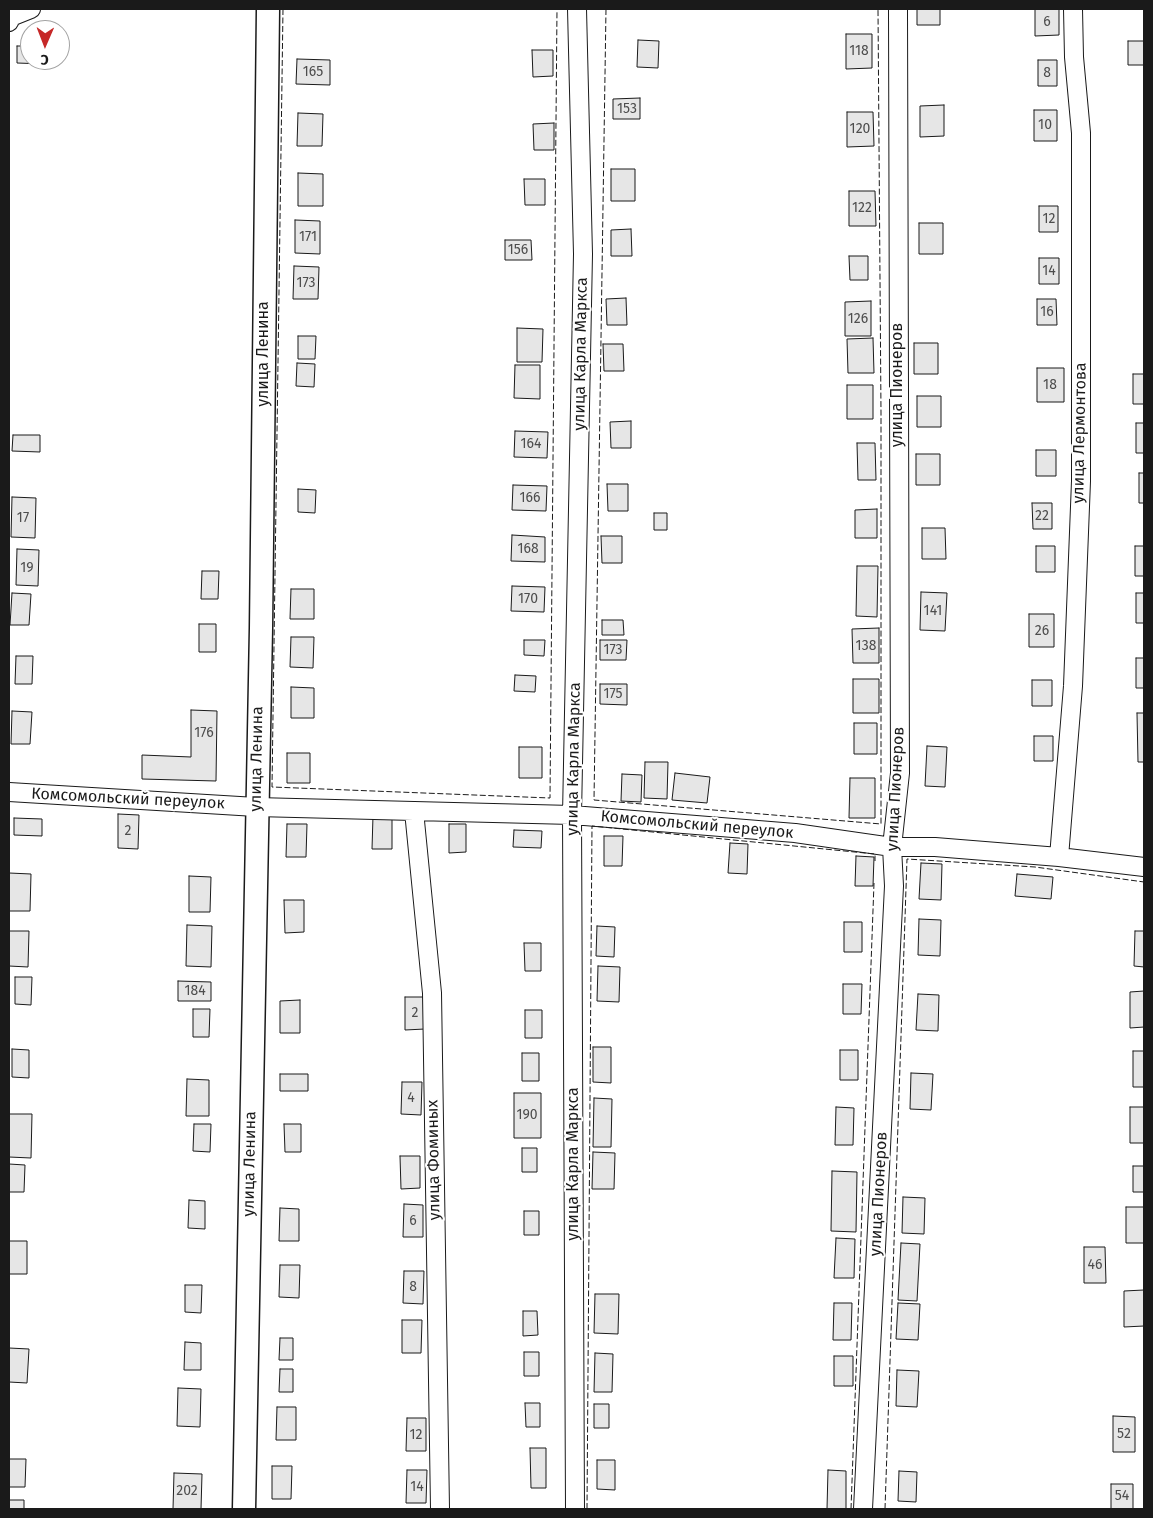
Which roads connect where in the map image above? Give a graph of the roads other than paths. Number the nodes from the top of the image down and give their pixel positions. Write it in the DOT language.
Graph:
graph roads {
  1 [pos="31,9"];
  2 [pos="268,9"];
  3 [pos="577,9"];
  4 [pos="898,9"];
  5 [pos="1073,9"];
  6 [pos="9,22"];
  7 [pos="9,792"];
  8 [pos="256,807"];
  9 [pos="414,811"];
  10 [pos="572,815"];
  11 [pos="892,847"];
  12 [pos="1059,856"];
  13 [pos="1144,868"];
  14 [pos="244,1509"];
  15 [pos="440,1509"];
  16 [pos="575,1509"];
  17 [pos="863,1509"];
  1 -- 6 [label="street"];
  2 -- 8 [label="main road, улица Ленина"];
  3 -- 10 [label="street, улица Карла Маркса"];
  4 -- 11 [label="street, улица Пионеров"];
  5 -- 12 [label="street, улица Лермонтова"];
  7 -- 8 [label="street, Комсомольский переулок"];
  8 -- 9 [label="street, Комсомольский переулок"];
  8 -- 14 [label="main road, улица Ленина"];
  9 -- 10 [label="street, Комсомольский переулок"];
  9 -- 15 [label="street, улица Фоминых"];
  10 -- 11 [label="street, Комсомольский переулок"];
  10 -- 16 [label="street, улица Карла Маркса"];
  11 -- 12 [label="street, Комсомольский переулок"];
  11 -- 17 [label="street, улица Пионеров"];
  12 -- 13 [label="street, Комсомольский переулок"];
}
